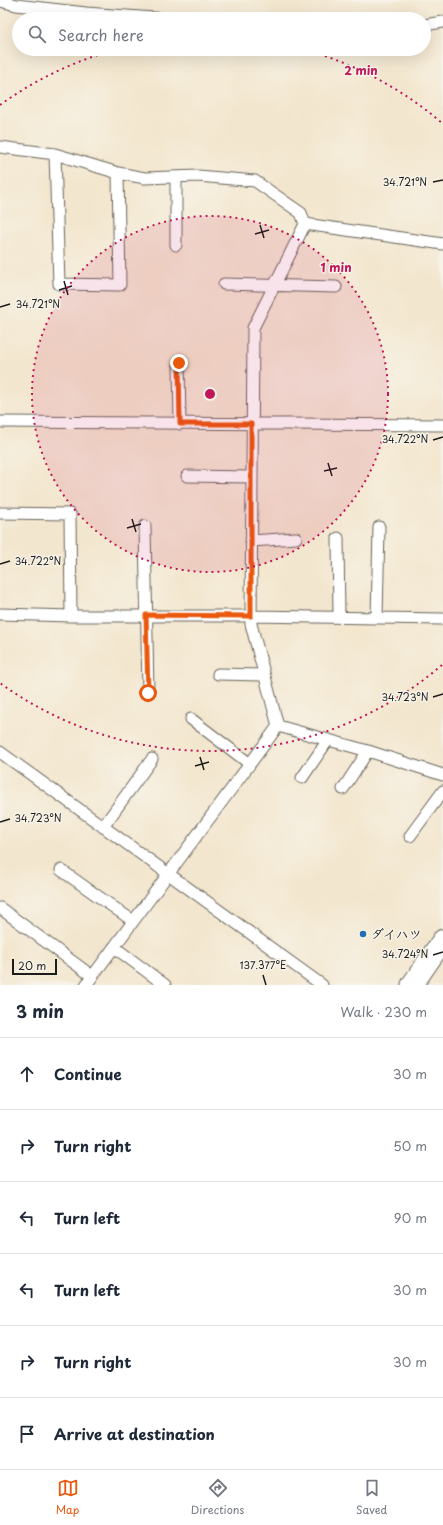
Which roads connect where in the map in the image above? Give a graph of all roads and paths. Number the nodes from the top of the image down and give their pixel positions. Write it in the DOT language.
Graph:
graph roads {
  1 [pos="0,1"];
  2 [pos="78,12"];
  3 [pos="443,22"];
  4 [pos="431,23"];
  5 [pos="0,148"];
  6 [pos="55,154"];
  7 [pos="118,173"];
  8 [pos="176,177"];
  9 [pos="305,224"];
  10 [pos="443,244"];
  11 [pos="176,245"];
  12 [pos="224,284"];
  13 [pos="274,286"];
  14 [pos="336,287"];
  15 [pos="179,363"];
  16 [pos="0,422"];
  17 [pos="180,424"];
  18 [pos="251,424"];
  19 [pos="443,425"];
  20 [pos="186,476"];
  21 [pos="251,477"];
  22 [pos="0,513"];
  23 [pos="146,526"];
  24 [pos="379,527"];
  25 [pos="296,538"];
  26 [pos="338,538"];
  27 [pos="251,541"];
  28 [pos="0,614"];
  29 [pos="146,615"];
  30 [pos="71,616"];
  31 [pos="251,616"];
  32 [pos="339,617"];
  33 [pos="377,618"];
  34 [pos="443,619"];
  35 [pos="218,674"];
  36 [pos="264,674"];
  37 [pos="148,693"];
  38 [pos="191,719"];
  39 [pos="278,726"];
  40 [pos="328,740"];
  41 [pos="368,751"];
  42 [pos="0,752"];
  43 [pos="152,759"];
  44 [pos="250,764"];
  45 [pos="443,775"];
  46 [pos="302,778"];
  47 [pos="343,789"];
  48 [pos="443,791"];
  49 [pos="103,827"];
  50 [pos="410,836"];
  51 [pos="61,870"];
  52 [pos="168,874"];
  53 [pos="0,908"];
  54 [pos="133,921"];
  55 [pos="443,940"];
  56 [pos="114,946"];
  57 [pos="89,981"];
  58 [pos="165,985"];
  59 [pos="322,985"];
  60 [pos="412,985"];
  1 -- 2 [label="street"];
  3 -- 4 [label="street"];
  5 -- 6 [label="street"];
  6 -- 7 [label="street"];
  6 -- 7 [label="street"];
  7 -- 8 [label="street"];
  8 -- 9 [label="street"];
  8 -- 11 [label="street"];
  9 -- 10 [label="street"];
  9 -- 13 [label="street"];
  12 -- 13 [label="street"];
  13 -- 14 [label="street"];
  13 -- 18 [label="street"];
  15 -- 17 [label="street"];
  16 -- 17 [label="street"];
  17 -- 18 [label="street"];
  18 -- 19 [label="street"];
  18 -- 21 [label="street"];
  20 -- 21 [label="street"];
  21 -- 27 [label="street"];
  22 -- 30 [label="street"];
  23 -- 29 [label="street"];
  24 -- 33 [label="street"];
  25 -- 27 [label="street"];
  26 -- 32 [label="street"];
  27 -- 31 [label="street"];
  28 -- 30 [label="street"];
  29 -- 30 [label="street"];
  29 -- 31 [label="street"];
  29 -- 37 [label="street"];
  31 -- 32 [label="street"];
  31 -- 36 [label="street"];
  32 -- 33 [label="street"];
  33 -- 34 [label="street"];
  35 -- 36 [label="street"];
  36 -- 39 [label="street"];
  38 -- 44 [label="street"];
  39 -- 40 [label="street"];
  39 -- 44 [label="street"];
  40 -- 41 [label="street"];
  40 -- 46 [label="street"];
  41 -- 45 [label="street"];
  41 -- 47 [label="street"];
  42 -- 49 [label="street"];
  43 -- 49 [label="street"];
  44 -- 52 [label="street"];
  48 -- 50 [label="street"];
  49 -- 52 [label="street"];
  51 -- 54 [label="street"];
  52 -- 54 [label="street"];
  52 -- 59 [label="street"];
  53 -- 57 [label="street"];
  54 -- 56 [label="street"];
  55 -- 60 [label="highway"];
  56 -- 57 [label="street"];
  56 -- 58 [label="street"];
}
